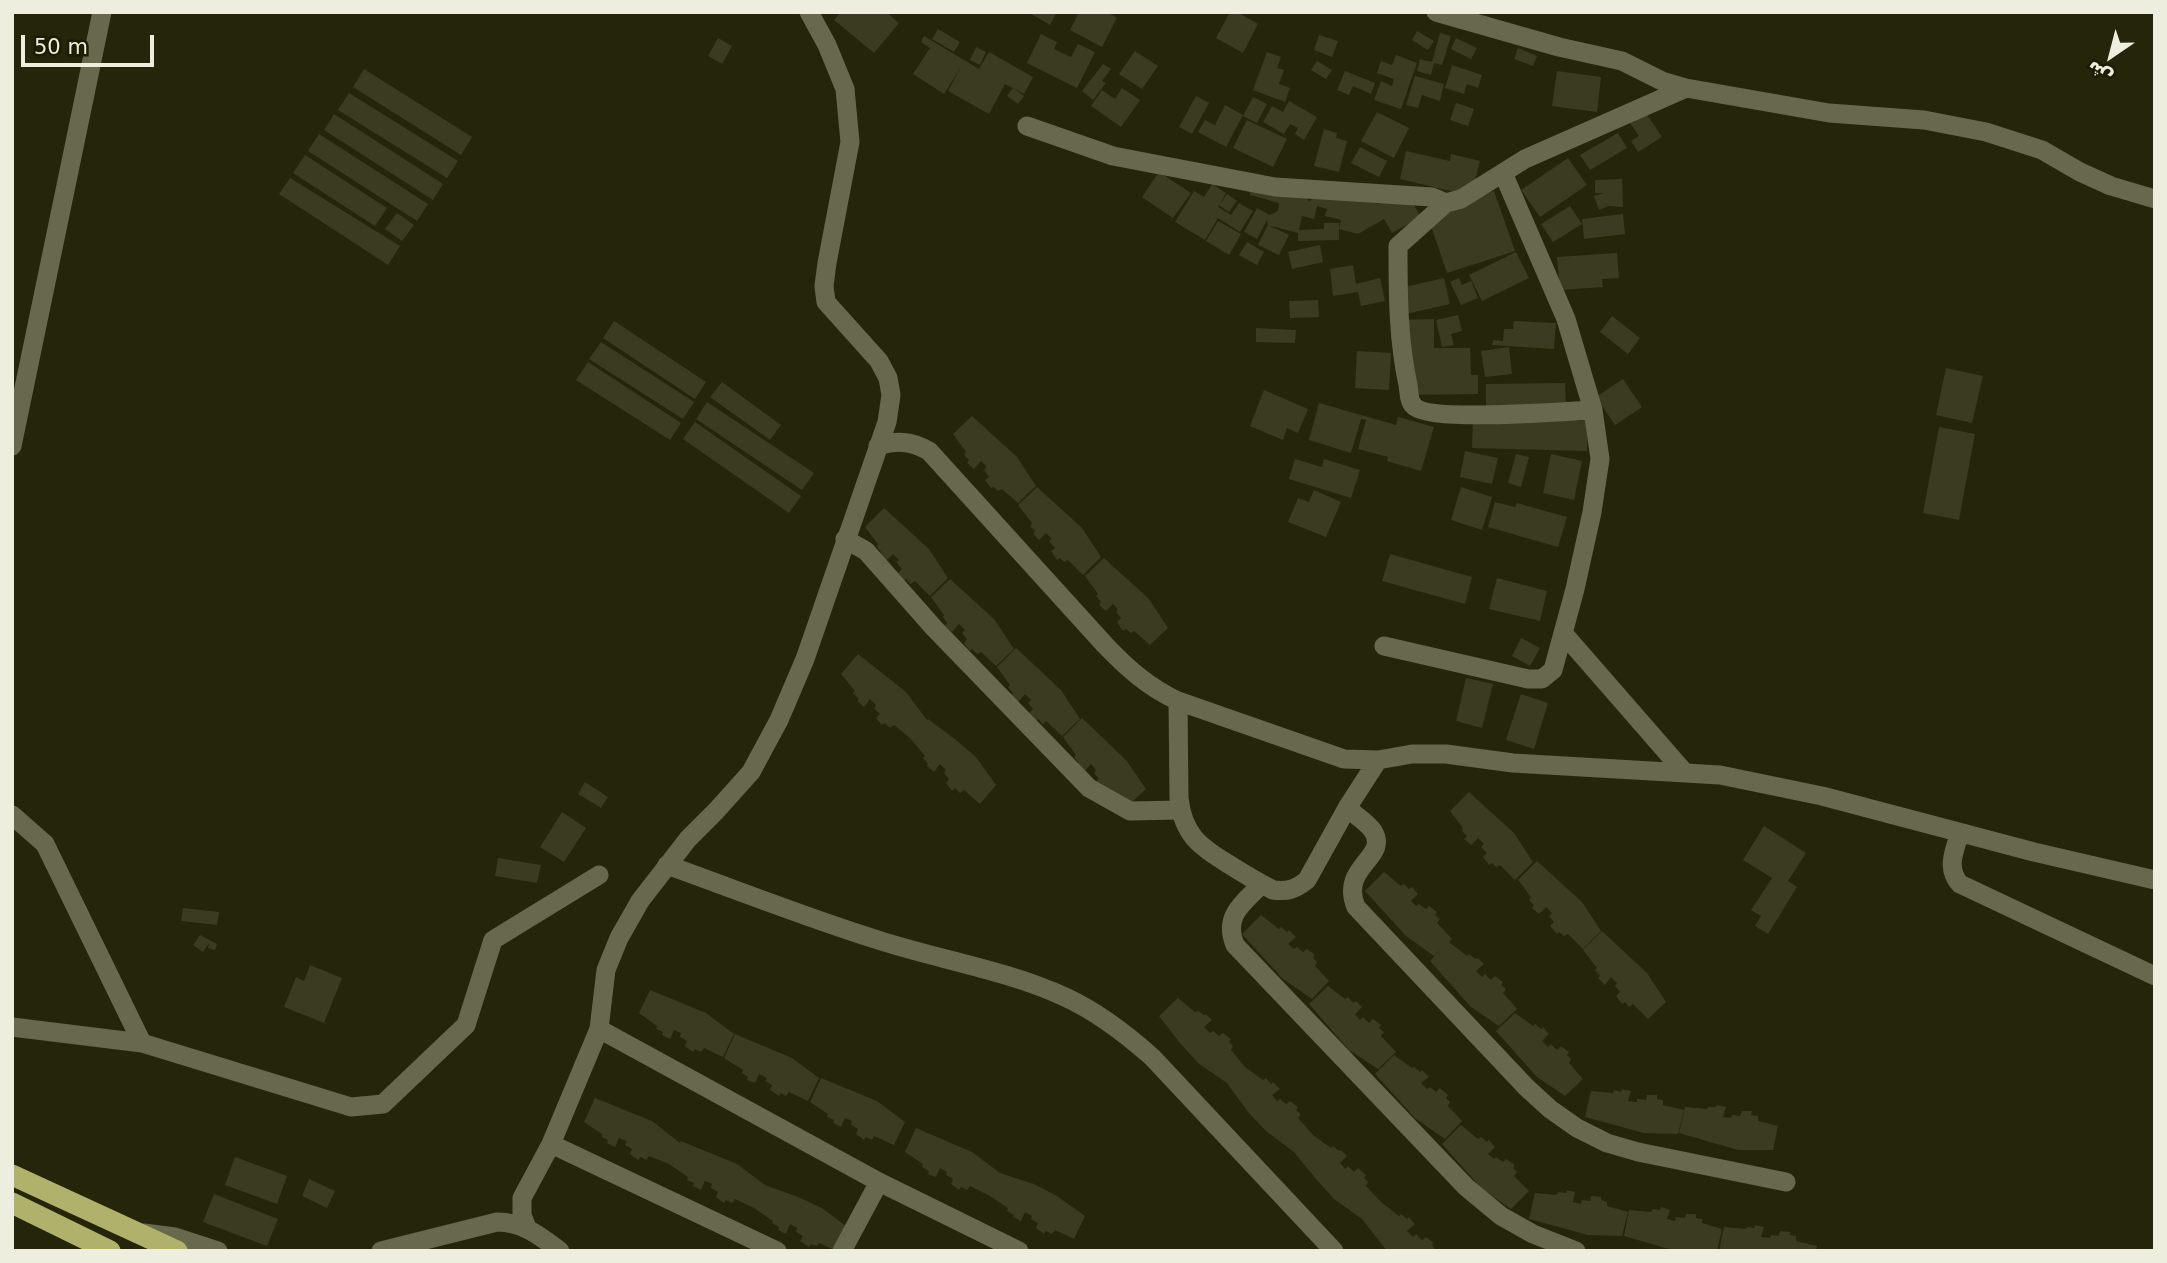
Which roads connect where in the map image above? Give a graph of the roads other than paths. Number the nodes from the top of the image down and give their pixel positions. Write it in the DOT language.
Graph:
graph roads {
  1 [pos="102,12"];
  2 [pos="808,12"];
  3 [pos="1436,12"];
  4 [pos="1686,88"];
  5 [pos="1027,126"];
  6 [pos="1503,173"];
  7 [pos="2155,198"];
  8 [pos="1446,203"];
  9 [pos="1593,410"];
  10 [pos="12,446"];
  11 [pos="878,446"];
  12 [pos="845,539"];
  13 [pos="1563,633"];
  14 [pos="1384,646"];
  15 [pos="1178,701"];
  16 [pos="1378,760"];
  17 [pos="1685,773"];
  18 [pos="1347,808"];
  19 [pos="1180,810"];
  20 [pos="12,815"];
  21 [pos="1959,833"];
  22 [pos="667,865"];
  23 [pos="600,875"];
  24 [pos="2155,880"];
  25 [pos="1262,884"];
  26 [pos="2155,976"];
  27 [pos="12,1027"];
  28 [pos="599,1029"];
  29 [pos="142,1043"];
  30 [pos="551,1144"];
  31 [pos="12,1175"];
  32 [pos="879,1182"];
  33 [pos="1786,1182"];
  34 [pos="522,1198"];
  35 [pos="12,1203"];
  36 [pos="487,1225"];
  37 [pos="527,1228"];
  38 [pos="133,1232"];
  39 [pos="110,1251"];
  40 [pos="177,1251"];
  41 [pos="218,1251"];
  42 [pos="381,1251"];
  43 [pos="560,1251"];
  44 [pos="777,1251"];
  45 [pos="842,1251"];
  46 [pos="1019,1251"];
  47 [pos="1334,1251"];
  48 [pos="1576,1251"];
  1 -- 10 [label="street"];
  2 -- 11 [label="street"];
  3 -- 4 [label="street"];
  4 -- 6 [label="street"];
  4 -- 7 [label="street"];
  5 -- 8 [label="street"];
  6 -- 8 [label="street"];
  6 -- 9 [label="street"];
  8 -- 9 [label="street"];
  9 -- 13 [label="street"];
  11 -- 12 [label="street"];
  11 -- 15 [label="street"];
  12 -- 19 [label="street"];
  12 -- 22 [label="street"];
  13 -- 14 [label="street"];
  13 -- 17 [label="street"];
  15 -- 16 [label="street"];
  15 -- 19 [label="street"];
  16 -- 17 [label="street"];
  16 -- 18 [label="street"];
  17 -- 21 [label="street"];
  18 -- 25 [label="street"];
  18 -- 33 [label="street"];
  19 -- 25 [label="street"];
  20 -- 29 [label="street"];
  21 -- 24 [label="street"];
  21 -- 26 [label="street"];
  22 -- 28 [label="street"];
  22 -- 47 [label="street"];
  23 -- 29 [label="street"];
  25 -- 48 [label="street"];
  27 -- 29 [label="street"];
  28 -- 30 [label="street"];
  28 -- 32 [label="street"];
  30 -- 34 [label="street"];
  30 -- 44 [label="street"];
  31 -- 38 [label="highway"];
  32 -- 45 [label="street"];
  32 -- 46 [label="street"];
  34 -- 36 [label="street"];
  34 -- 37 [label="street"];
  35 -- 39 [label="highway"];
  36 -- 37 [label="street"];
  36 -- 42 [label="street"];
  37 -- 43 [label="street"];
  38 -- 40 [label="highway"];
  38 -- 41 [label="street"];
}
